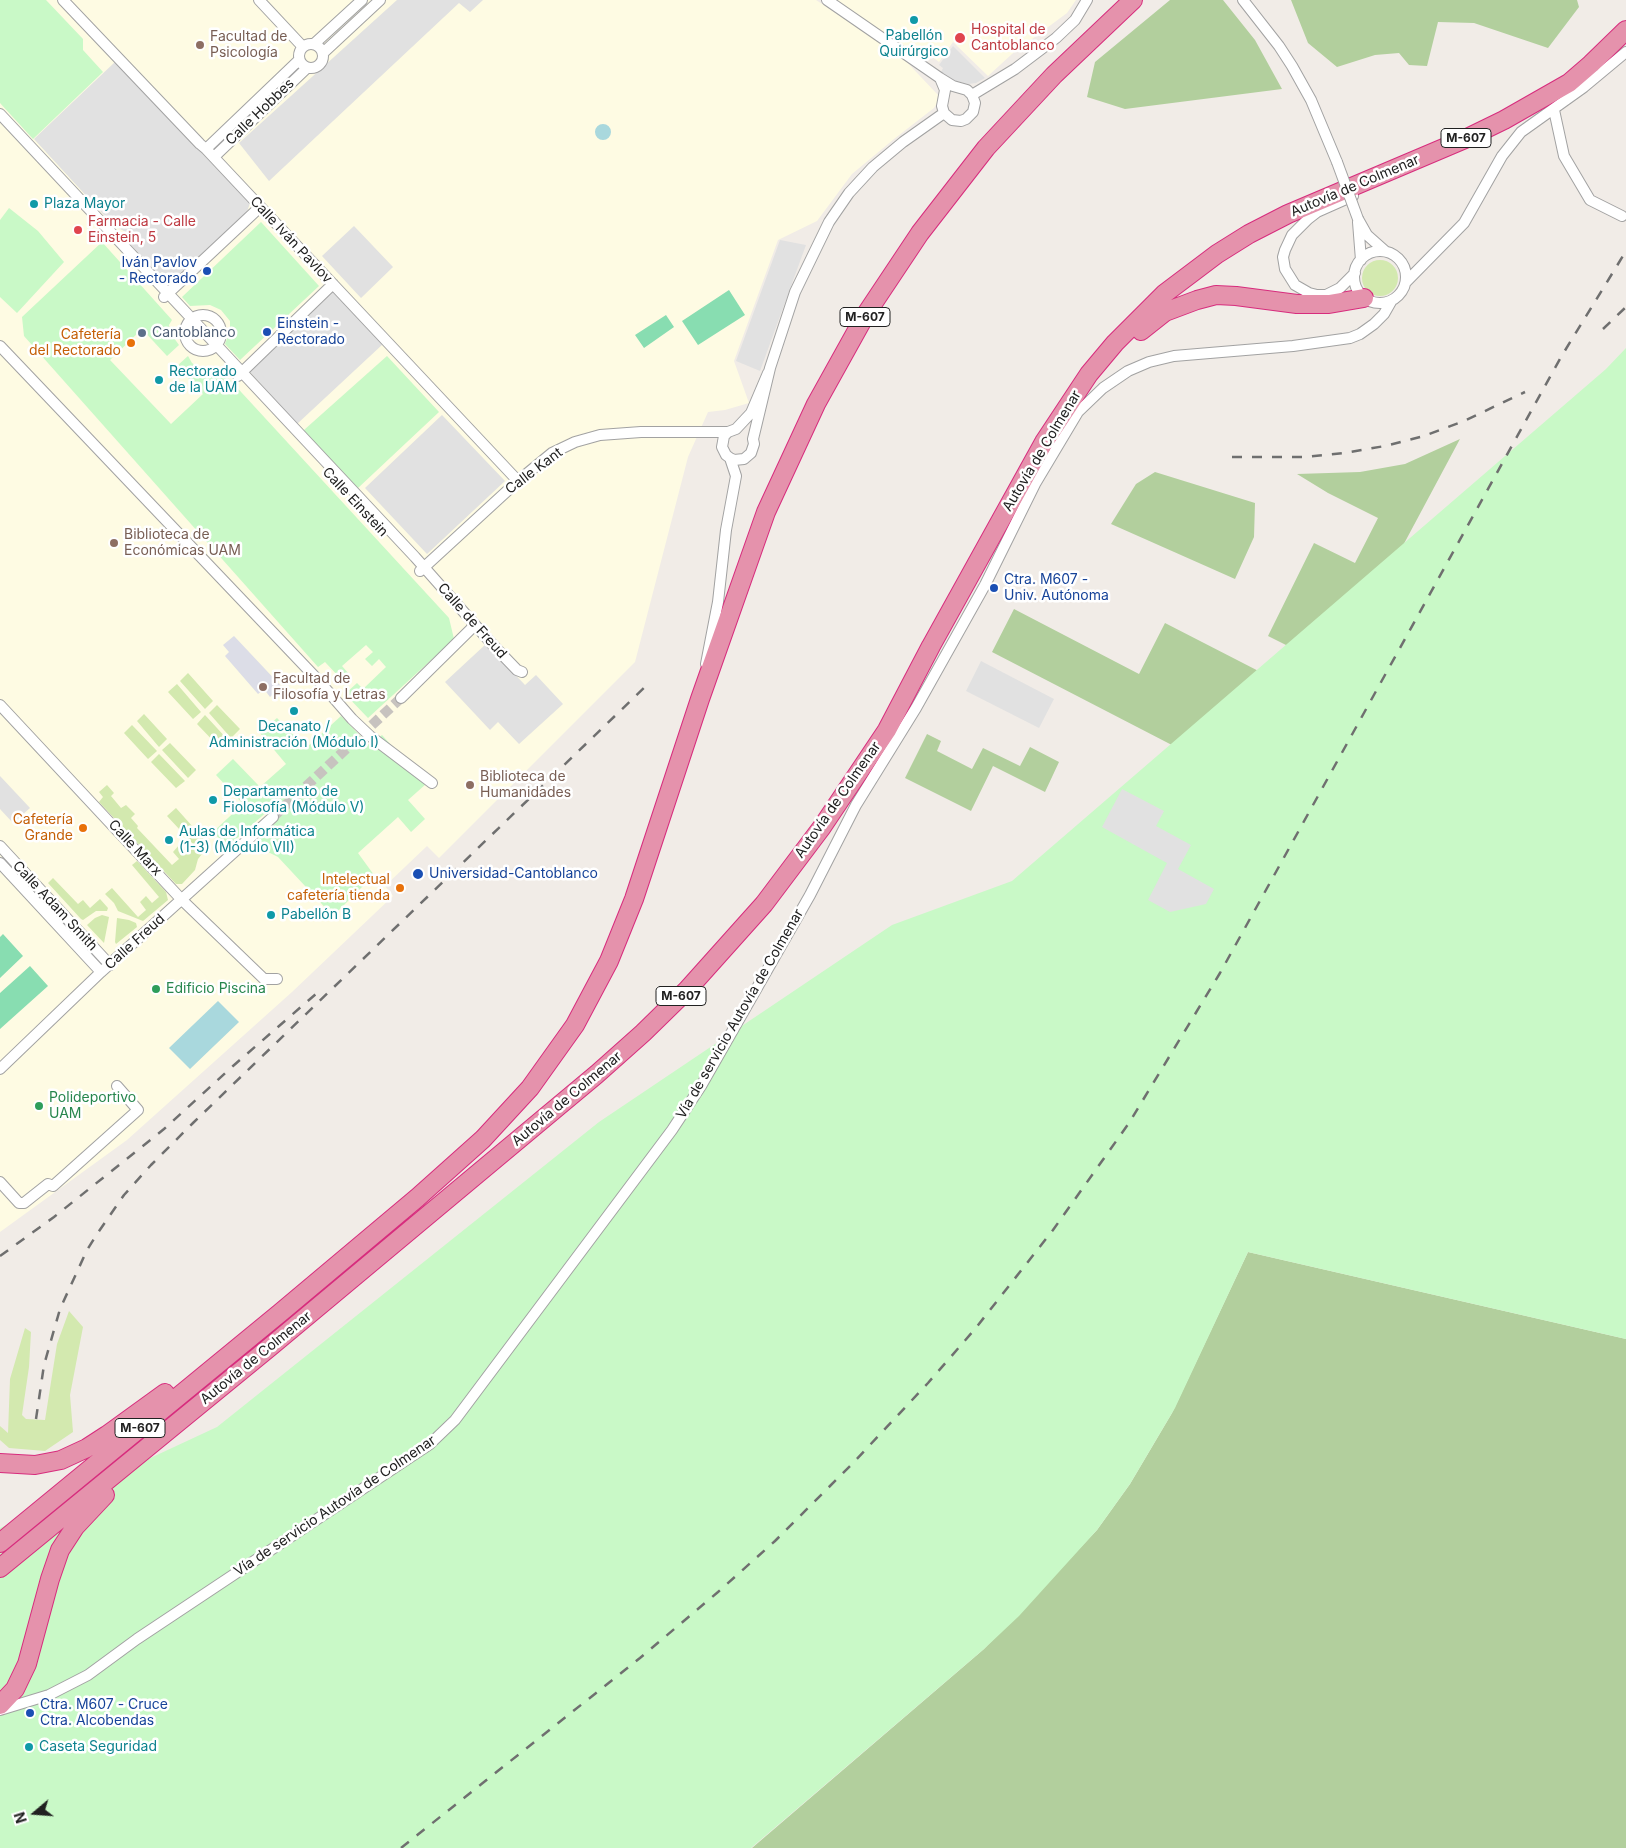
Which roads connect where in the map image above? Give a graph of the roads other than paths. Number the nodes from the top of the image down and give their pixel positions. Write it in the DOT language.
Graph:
graph roads {
  1 [pos="63,0"];
  2 [pos="259,0"];
  3 [pos="362,0"];
  4 [pos="380,0"];
  5 [pos="827,0"];
  6 [pos="1087,0"];
  7 [pos="1133,0"];
  8 [pos="1243,0"];
  9 [pos="1626,30"];
  10 [pos="314,44"];
  11 [pos="302,46"];
  12 [pos="1626,52"];
  13 [pos="323,53"];
  14 [pos="299,60"];
  15 [pos="307,68"];
  16 [pos="940,78"];
  17 [pos="960,88"];
  18 [pos="945,95"];
  19 [pos="972,95"];
  20 [pos="1554,110"];
  21 [pos="944,113"];
  22 [pos="0,114"];
  23 [pos="0,122"];
  24 [pos="206,149"];
  25 [pos="214,157"];
  26 [pos="1385,173"];
  27 [pos="260,207"];
  28 [pos="1622,216"];
  29 [pos="1358,219"];
  30 [pos="1385,251"];
  31 [pos="1361,260"];
  32 [pos="1355,273"];
  33 [pos="1406,282"];
  34 [pos="333,284"];
  35 [pos="166,295"];
  36 [pos="1364,298"];
  37 [pos="1392,300"];
  38 [pos="190,321"];
  39 [pos="0,346"];
  40 [pos="214,347"];
  41 [pos="768,373"];
  42 [pos="239,374"];
  43 [pos="1075,395"];
  44 [pos="732,430"];
  45 [pos="701,432"];
  46 [pos="753,439"];
  47 [pos="722,447"];
  48 [pos="730,458"];
  49 [pos="518,481"];
  50 [pos="422,570"];
  51 [pos="473,627"];
  52 [pos="522,672"];
  53 [pos="401,698"];
  54 [pos="700,699"];
  55 [pos="0,705"];
  56 [pos="432,782"];
  57 [pos="272,817"];
  58 [pos="0,846"];
  59 [pos="0,863"];
  60 [pos="182,900"];
  61 [pos="110,965"];
  62 [pos="101,972"];
  63 [pos="277,980"];
  64 [pos="0,1068"];
  65 [pos="117,1086"];
  66 [pos="0,1182"];
  67 [pos="280,1313"];
  68 [pos="270,1347"];
  69 [pos="0,1463"];
  70 [pos="0,1542"];
  71 [pos="0,1568"];
  72 [pos="0,1705"];
  73 [pos="0,1710"];
  1 -- 24 [label="street, Calle Iván Pavlov"];
  2 -- 11 [label="street"];
  3 -- 10 [label="street"];
  4 -- 13 [label="street"];
  5 -- 16 [label="street"];
  6 -- 19 [label="street"];
  7 -- 54 [label="highway, Autovía de Colmenar / M-607"];
  8 -- 29 [label="street, bridge"];
  9 -- 26 [label="highway, Autovía de Colmenar / M-607"];
  10 -- 11 [label="street"];
  10 -- 13 [label="street"];
  11 -- 14 [label="street"];
  12 -- 20 [label="street"];
  13 -- 15 [label="street"];
  14 -- 15 [label="street"];
  14 -- 24 [label="street, Calle Hobbes"];
  15 -- 25 [label="street, Calle Hobbes"];
  16 -- 17 [label="street"];
  16 -- 18 [label="street"];
  17 -- 18 [label="street"];
  17 -- 19 [label="street"];
  18 -- 21 [label="street"];
  19 -- 21 [label="street"];
  20 -- 28 [label="street"];
  20 -- 33 [label="street"];
  21 -- 41 [label="street"];
  22 -- 35 [label="street, Calle Einstein"];
  23 -- 35 [label="street, Calle Einstein"];
  24 -- 25 [label="street, Calle Iván Pavlov"];
  25 -- 27 [label="street, Calle Iván Pavlov"];
  26 -- 32 [label="street"];
  26 -- 43 [label="highway, Autovía de Colmenar / M-607"];
  27 -- 34 [label="street, Calle Iván Pavlov"];
  27 -- 35 [label="street"];
  29 -- 30 [label="street"];
  29 -- 31 [label="street"];
  30 -- 31 [label="street"];
  30 -- 33 [label="street"];
  31 -- 32 [label="street"];
  32 -- 36 [label="street"];
  33 -- 37 [label="street"];
  34 -- 42 [label="street"];
  34 -- 49 [label="street, Calle Iván Pavlov"];
  35 -- 38 [label="street, Calle Einstein"];
  36 -- 37 [label="street"];
  36 -- 43 [label="highway"];
  37 -- 73 [label="street, Vía de servicio Autovía de Colmenar"];
  38 -- 40 [label="street, Calle Einstein"];
  38 -- 40 [label="street"];
  38 -- 40 [label="street"];
  39 -- 56 [label="street"];
  40 -- 42 [label="street, Calle Einstein"];
  41 -- 44 [label="street"];
  41 -- 46 [label="street"];
  42 -- 50 [label="street, Calle Einstein"];
  43 -- 68 [label="highway, Autovía de Colmenar / M-607"];
  44 -- 45 [label="street, Calle Kant"];
  44 -- 46 [label="street"];
  44 -- 47 [label="street"];
  45 -- 47 [label="street"];
  45 -- 49 [label="street, Calle Kant"];
  46 -- 48 [label="street"];
  47 -- 48 [label="street"];
  48 -- 54 [label="street"];
  49 -- 50 [label="street, Calle Kant"];
  50 -- 51 [label="street, Calle Einstein"];
  51 -- 52 [label="street, Calle de Freud"];
  51 -- 53 [label="street"];
  54 -- 67 [label="highway, Autovía de Colmenar / M-607"];
  55 -- 60 [label="street, Calle Marx"];
  57 -- 60 [label="street, Calle Freud"];
  58 -- 61 [label="street, Calle Adam Smith"];
  59 -- 62 [label="street, Calle Adam Smith"];
  60 -- 61 [label="street, Calle Freud"];
  60 -- 63 [label="street, Calle Marx"];
  61 -- 62 [label="street, Calle Freud"];
  62 -- 64 [label="street, Calle Freud"];
  65 -- 66 [label="street"];
  67 -- 69 [label="highway"];
  67 -- 70 [label="highway, Autovía de Colmenar / M-607"];
  68 -- 71 [label="highway, Autovía de Colmenar / M-607"];
  68 -- 72 [label="highway"];
}
